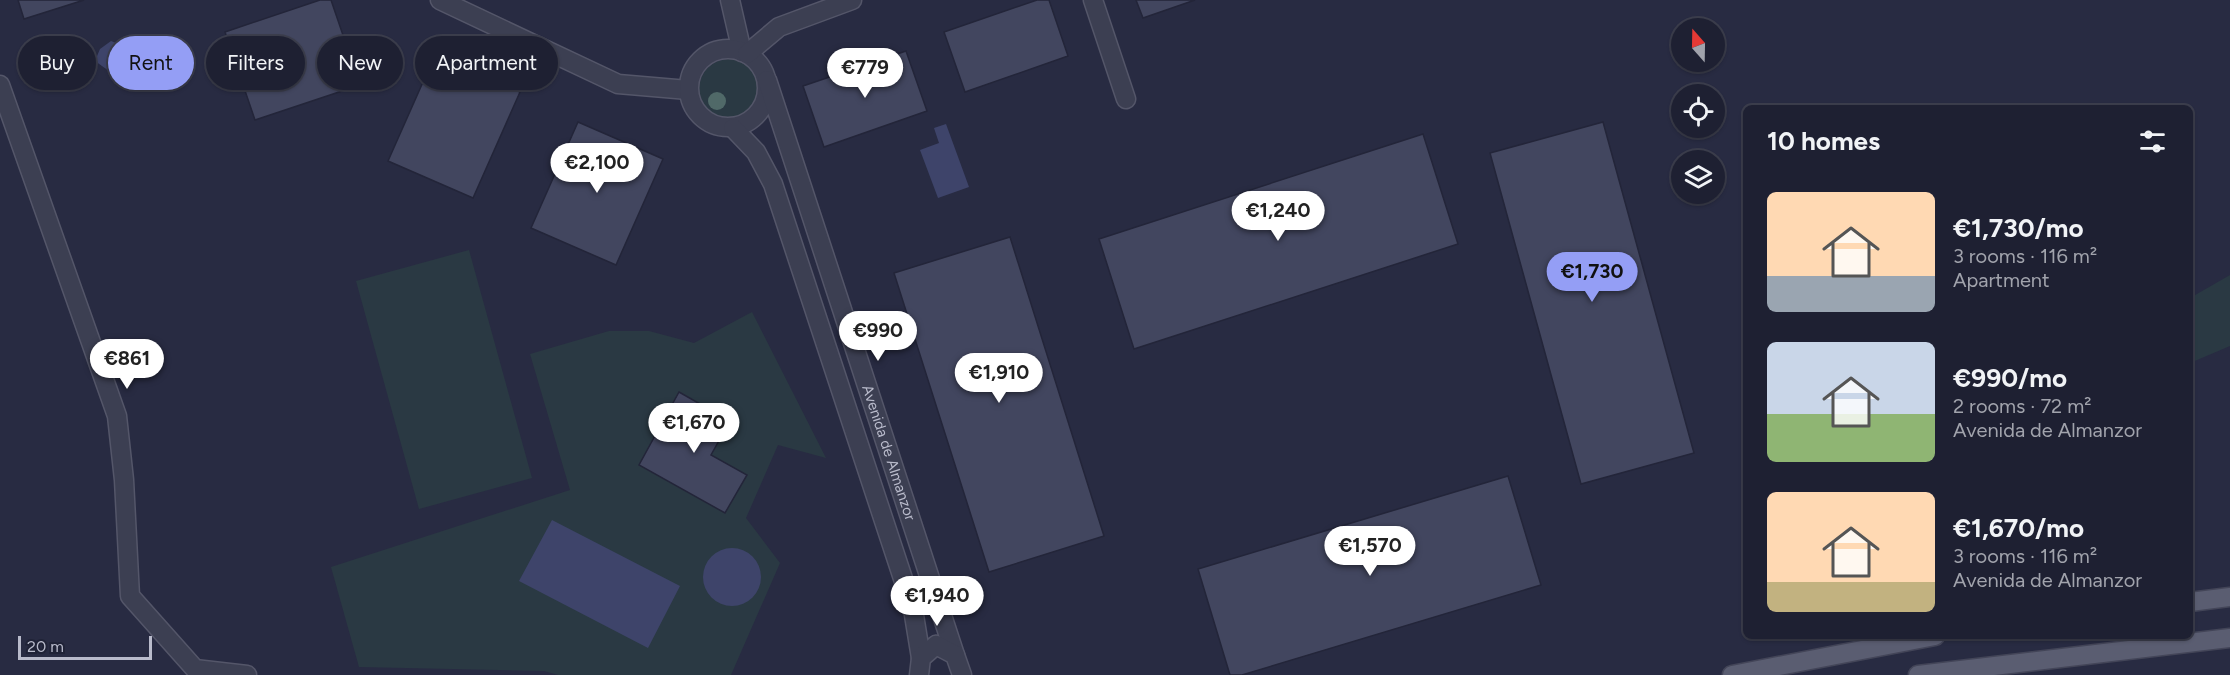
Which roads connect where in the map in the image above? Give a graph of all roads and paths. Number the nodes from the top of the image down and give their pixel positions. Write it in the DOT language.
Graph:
graph roads {
  1 [pos="440,0"];
  2 [pos="730,0"];
  3 [pos="852,0"];
  4 [pos="1093,0"];
  5 [pos="744,53"];
  6 [pos="766,80"];
  7 [pos="0,86"];
  8 [pos="688,90"];
  9 [pos="1126,99"];
  10 [pos="733,128"];
  11 [pos="2230,597"];
  12 [pos="2193,602"];
  13 [pos="2230,638"];
  14 [pos="1919,639"];
  15 [pos="955,655"];
  16 [pos="920,666"];
  17 [pos="247,675"];
  18 [pos="962,675"];
  19 [pos="1732,675"];
  20 [pos="1918,675"];
  1 -- 8 [label="street"];
  2 -- 5 [label="street"];
  3 -- 5 [label="street"];
  4 -- 9 [label="street"];
  5 -- 6 [label="street"];
  5 -- 8 [label="street"];
  6 -- 10 [label="street"];
  6 -- 15 [label="street, Avenida de Almanzor"];
  7 -- 17 [label="street"];
  8 -- 10 [label="street"];
  10 -- 16 [label="street, Avenida de Almanzor"];
  11 -- 12 [label="main road"];
  13 -- 20 [label="main road"];
  14 -- 19 [label="main road"];
  15 -- 16 [label="street, Avenida de Almanzor"];
  15 -- 18 [label="street, Avenida de Almanzor"];
}
